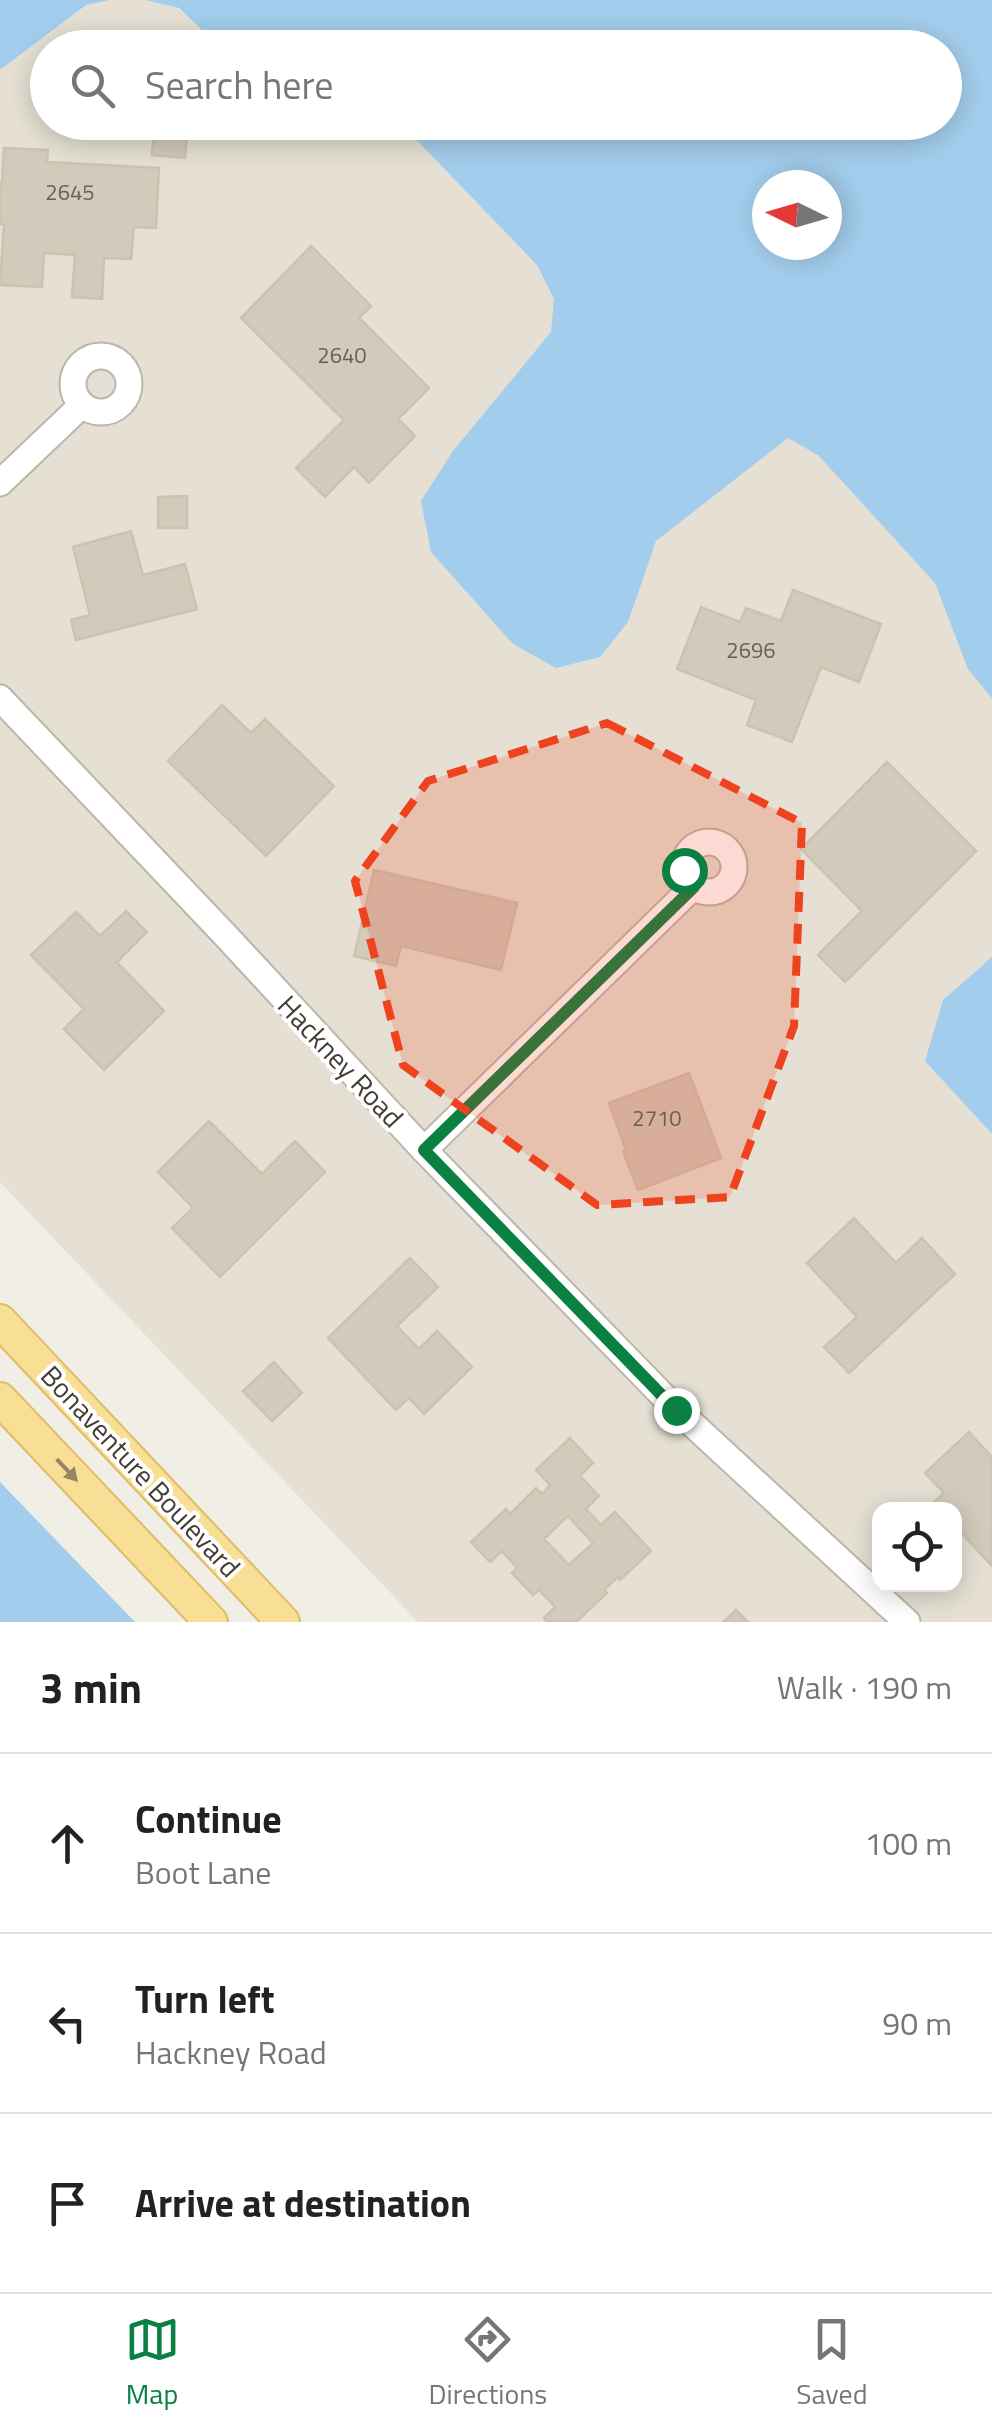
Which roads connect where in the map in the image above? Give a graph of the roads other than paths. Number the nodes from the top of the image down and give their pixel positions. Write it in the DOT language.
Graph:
graph roads {
  1 [pos="82,405"];
  2 [pos="0,483"];
  3 [pos="0,698"];
  4 [pos="694,887"];
  5 [pos="424,1150"];
  6 [pos="0,1321"];
  7 [pos="0,1399"];
  8 [pos="211,1622"];
  9 [pos="282,1622"];
  10 [pos="908,1622"];
  1 -- 2 [label="street"];
  3 -- 5 [label="street, Hackney Road"];
  4 -- 5 [label="street"];
  5 -- 10 [label="street, Hackney Road"];
  6 -- 9 [label="main road, Bonaventure Boulevard"];
  7 -- 8 [label="main road, Bonaventure Boulevard, one-way"];
}
